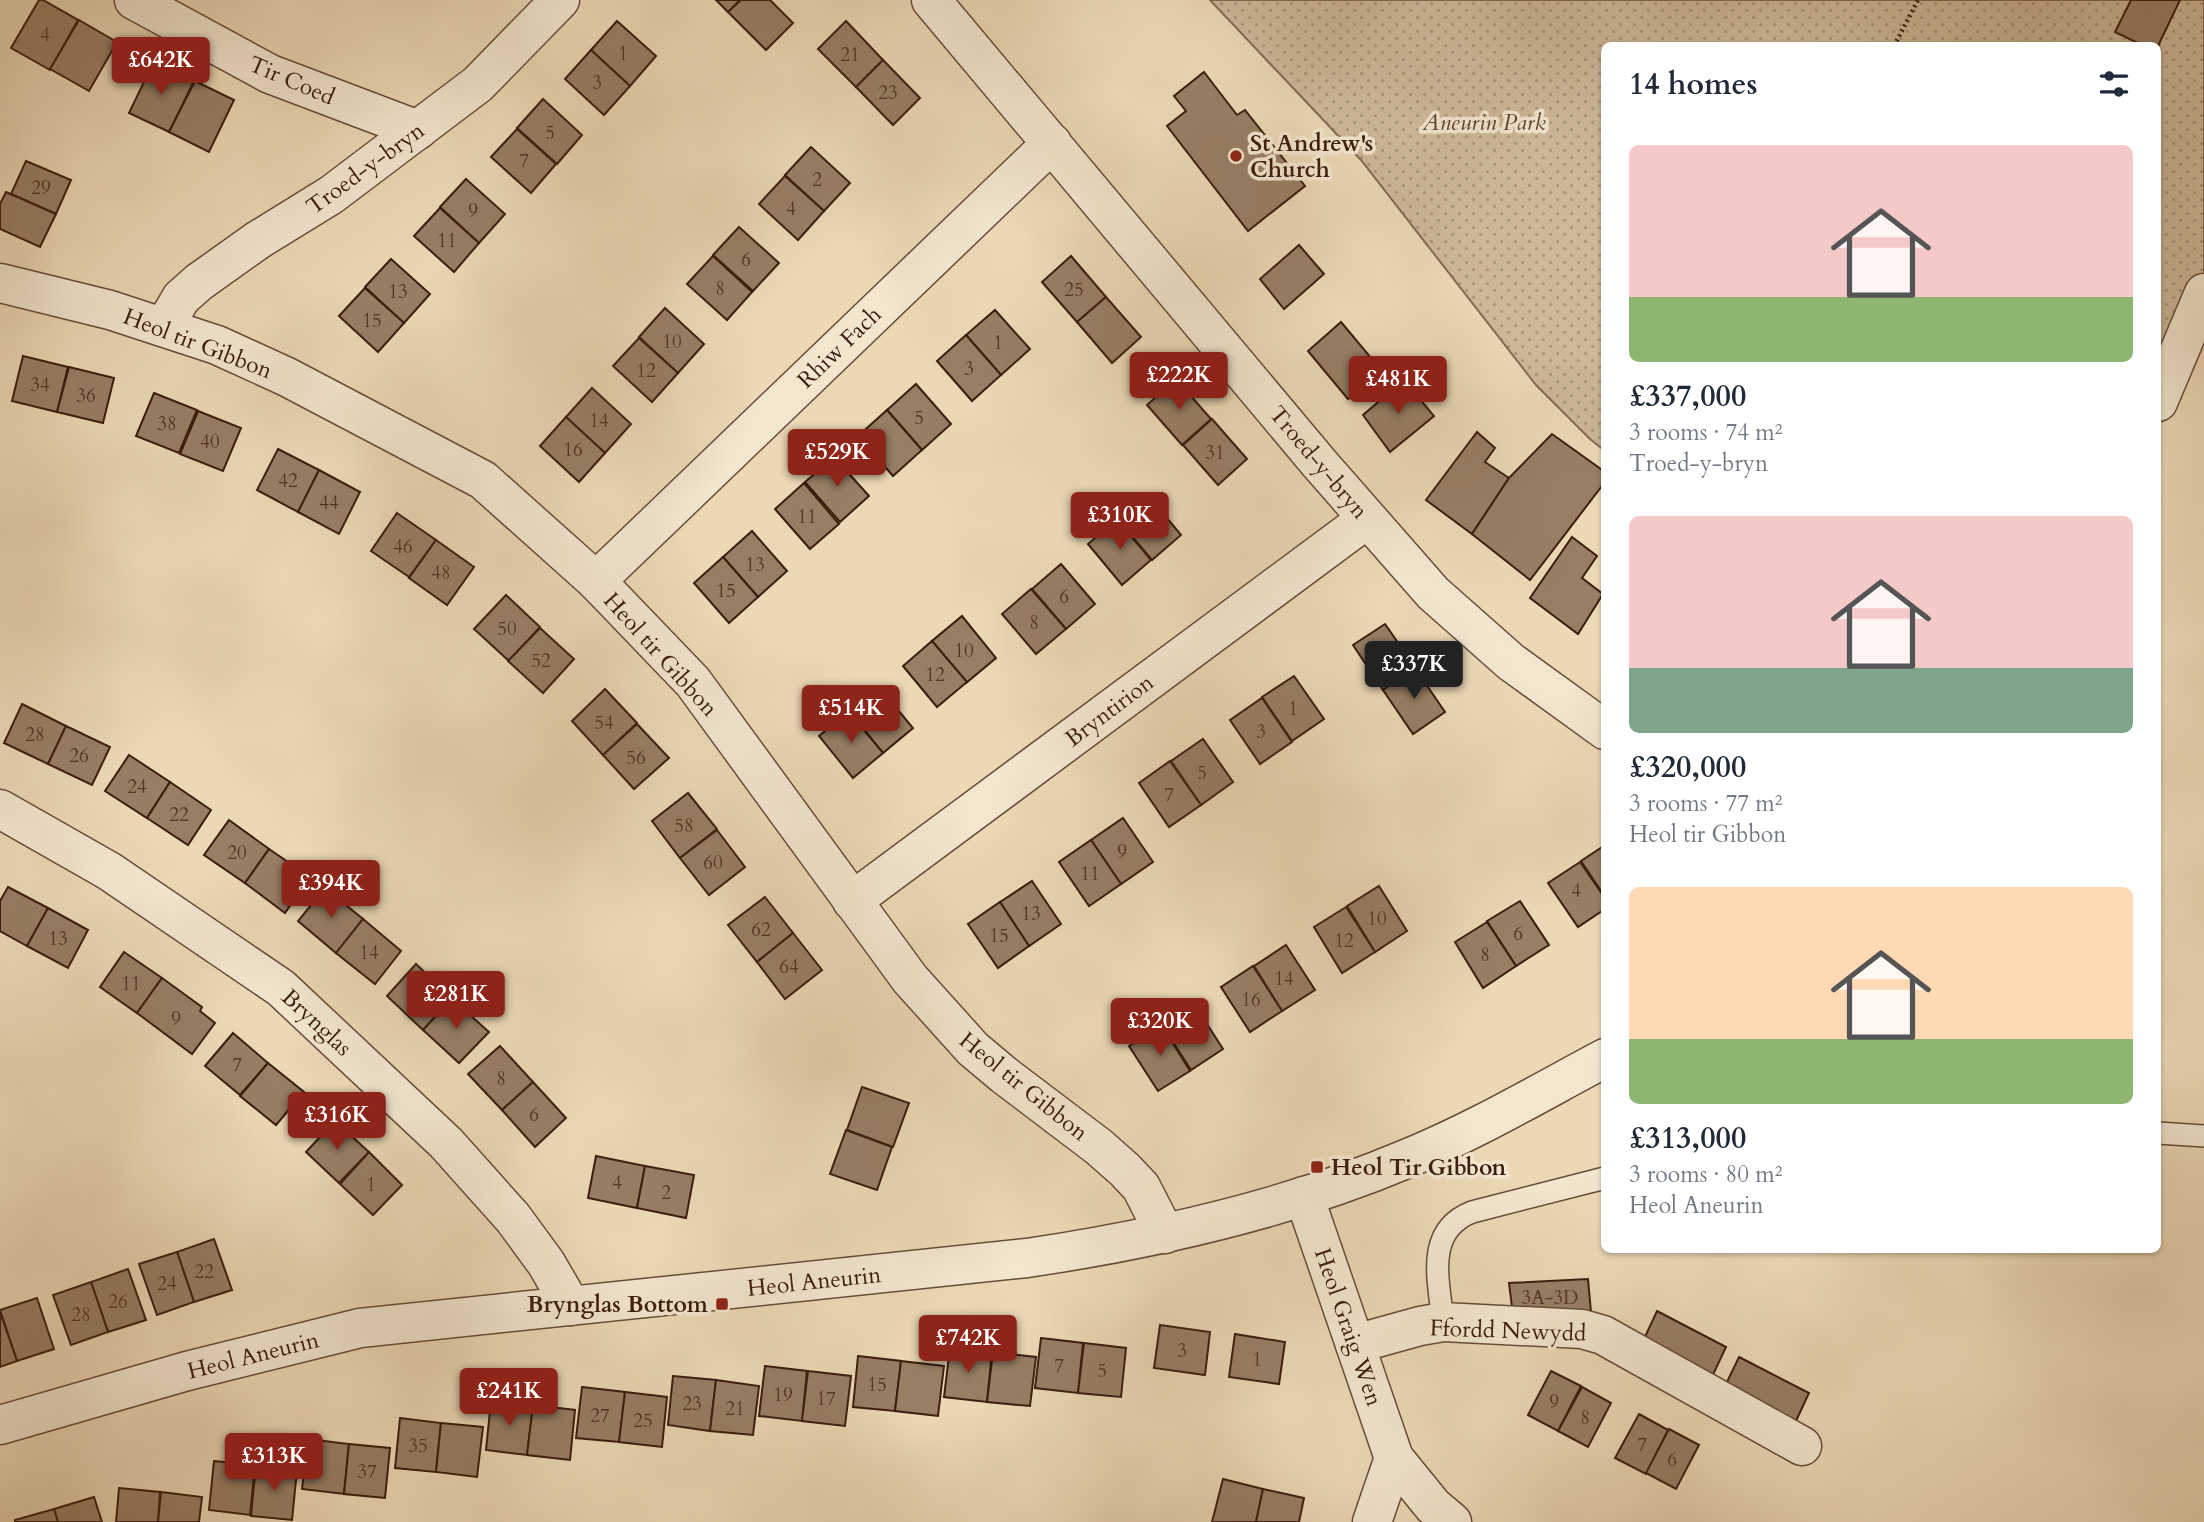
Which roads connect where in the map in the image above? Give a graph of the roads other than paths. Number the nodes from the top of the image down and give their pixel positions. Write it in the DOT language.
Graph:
graph roads {
  1 [pos="134,0"];
  2 [pos="560,0"];
  3 [pos="931,0"];
  4 [pos="418,130"];
  5 [pos="1052,143"];
  6 [pos="0,283"];
  7 [pos="2204,293"];
  8 [pos="164,327"];
  9 [pos="2161,395"];
  10 [pos="1367,519"];
  11 [pos="596,581"];
  12 [pos="1601,727"];
  13 [pos="0,809"];
  14 [pos="852,901"];
  15 [pos="1601,1060"];
  16 [pos="2161,1133"];
  17 [pos="2204,1136"];
  18 [pos="1601,1179"];
  19 [pos="1304,1196"];
  20 [pos="1164,1234"];
  21 [pos="571,1306"];
  22 [pos="1443,1322"];
  23 [pos="1355,1345"];
  24 [pos="0,1425"];
  25 [pos="1802,1446"];
  26 [pos="1394,1458"];
  27 [pos="1372,1522"];
  28 [pos="1452,1522"];
  1 -- 4 [label="street, Tir Coed"];
  2 -- 4 [label="street, Troed-y-bryn"];
  3 -- 5 [label="street, Troed-y-bryn"];
  4 -- 8 [label="street, Troed-y-bryn"];
  5 -- 10 [label="street, Troed-y-bryn"];
  5 -- 11 [label="street, Rhiw Fach"];
  6 -- 8 [label="street, Heol tir Gibbon"];
  7 -- 9 [label="street"];
  8 -- 11 [label="street, Heol tir Gibbon"];
  10 -- 12 [label="street, Troed-y-bryn"];
  10 -- 14 [label="street, Bryntirion"];
  11 -- 14 [label="street, Heol tir Gibbon"];
  13 -- 21 [label="street, Brynglas"];
  14 -- 20 [label="street, Heol tir Gibbon"];
  15 -- 19 [label="street, Heol Aneurin"];
  16 -- 17 [label="lane"];
  18 -- 22 [label="lane"];
  19 -- 20 [label="street, Heol Aneurin"];
  19 -- 23 [label="street, Heol Graig Wen"];
  20 -- 21 [label="street, Heol Aneurin"];
  21 -- 24 [label="street, Heol Aneurin"];
  22 -- 23 [label="street, Ffordd Newydd"];
  22 -- 25 [label="street, Ffordd Newydd"];
  23 -- 26 [label="street, Heol Graig Wen"];
  26 -- 27 [label="street"];
  26 -- 28 [label="street, Heol Graig Wen"];
}
